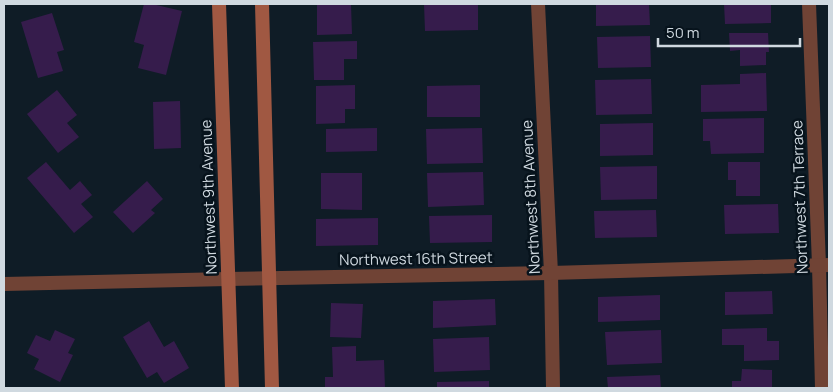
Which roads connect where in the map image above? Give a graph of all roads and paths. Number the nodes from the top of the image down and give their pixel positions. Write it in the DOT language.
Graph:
graph roads {
  1 [pos="219,4"];
  2 [pos="262,4"];
  3 [pos="538,4"];
  4 [pos="809,4"];
  5 [pos="824,265"];
  6 [pos="551,273"];
  7 [pos="268,278"];
  8 [pos="228,279"];
  9 [pos="4,284"];
  10 [pos="232,388"];
  11 [pos="272,388"];
  12 [pos="553,388"];
  13 [pos="822,388"];
  1 -- 8 [label="main road, Northwest 9th Avenue"];
  2 -- 7 [label="main road"];
  3 -- 6 [label="street, Northwest 8th Avenue"];
  4 -- 5 [label="street, Northwest 7th Terrace"];
  5 -- 6 [label="street, Northwest 16th Street"];
  5 -- 13 [label="street, Northwest 7th Terrace"];
  6 -- 7 [label="street, Northwest 16th Street"];
  6 -- 12 [label="street, Northwest 8th Avenue"];
  7 -- 8 [label="street, Northwest 16th Street"];
  7 -- 11 [label="main road"];
  8 -- 9 [label="street, Northwest 16th Street"];
  8 -- 10 [label="main road, Northwest 9th Avenue"];
}
